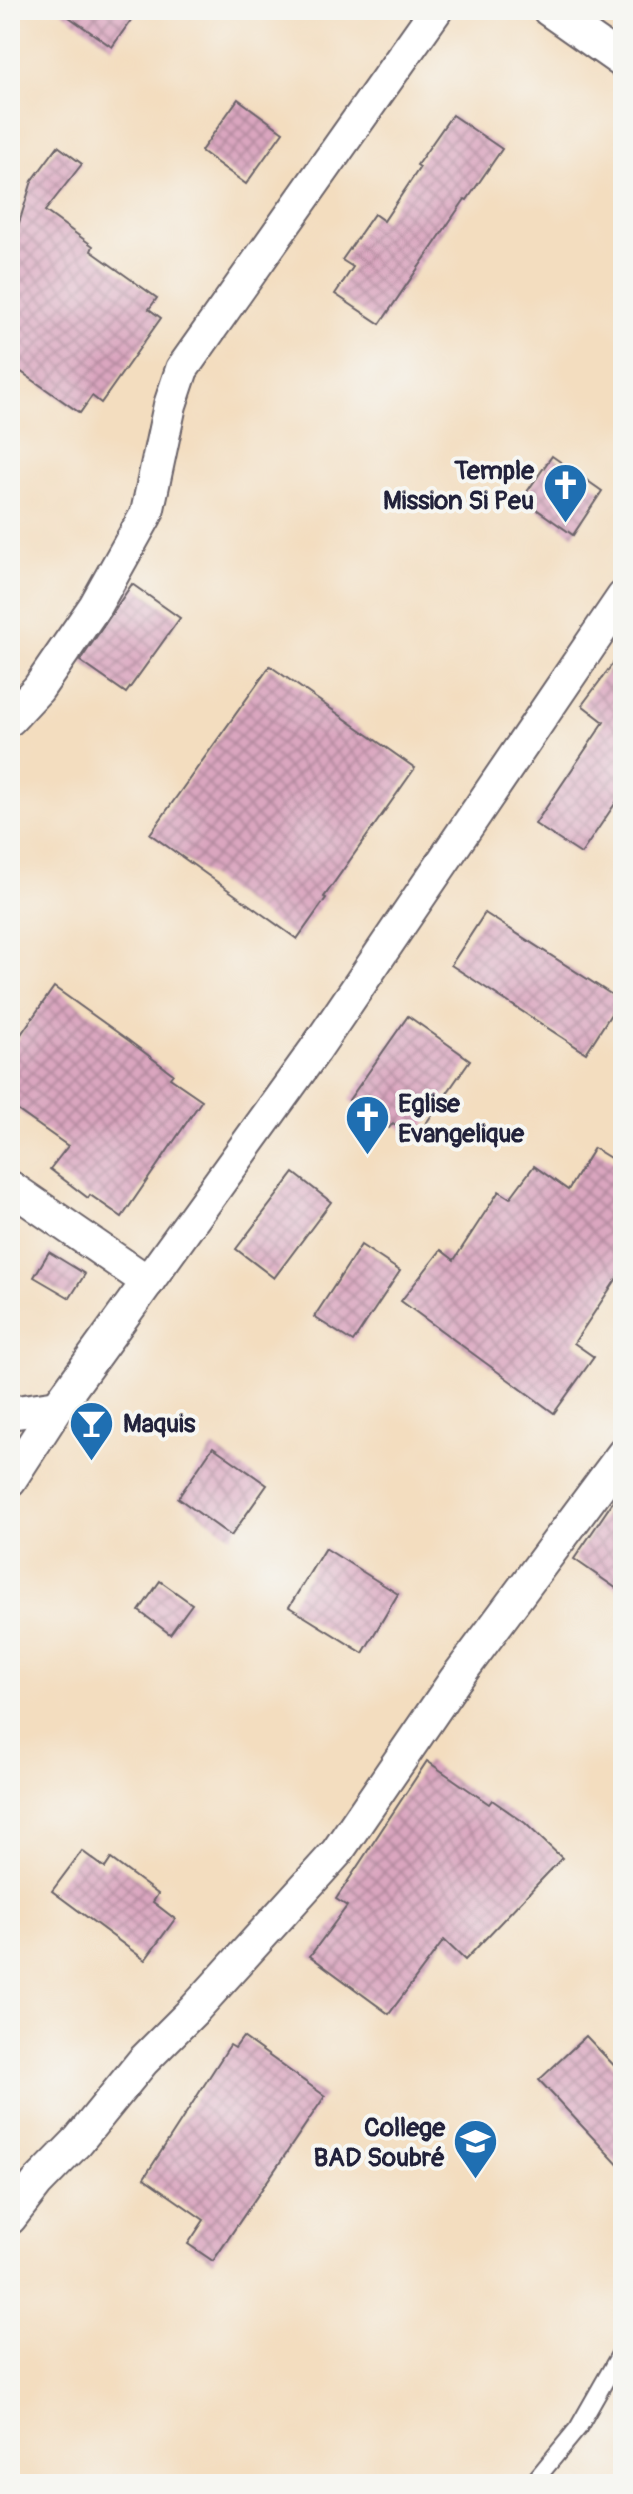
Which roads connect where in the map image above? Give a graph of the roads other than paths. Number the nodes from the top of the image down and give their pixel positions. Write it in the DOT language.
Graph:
graph roads {
  1 [pos="436,10"];
  2 [pos="549,10"];
  3 [pos="623,62"];
  4 [pos="623,597"];
  5 [pos="10,719"];
  6 [pos="10,1187"];
  7 [pos="148,1282"];
  8 [pos="58,1406"];
  9 [pos="10,1413"];
  10 [pos="623,1454"];
  11 [pos="10,1480"];
  12 [pos="10,2218"];
  13 [pos="623,2349"];
  14 [pos="532,2484"];
  1 -- 5 [label="street"];
  2 -- 3 [label="street"];
  4 -- 7 [label="street"];
  6 -- 7 [label="street"];
  7 -- 8 [label="street"];
  8 -- 9 [label="street"];
  8 -- 11 [label="street"];
  10 -- 12 [label="street"];
  13 -- 14 [label="lane"];
}
